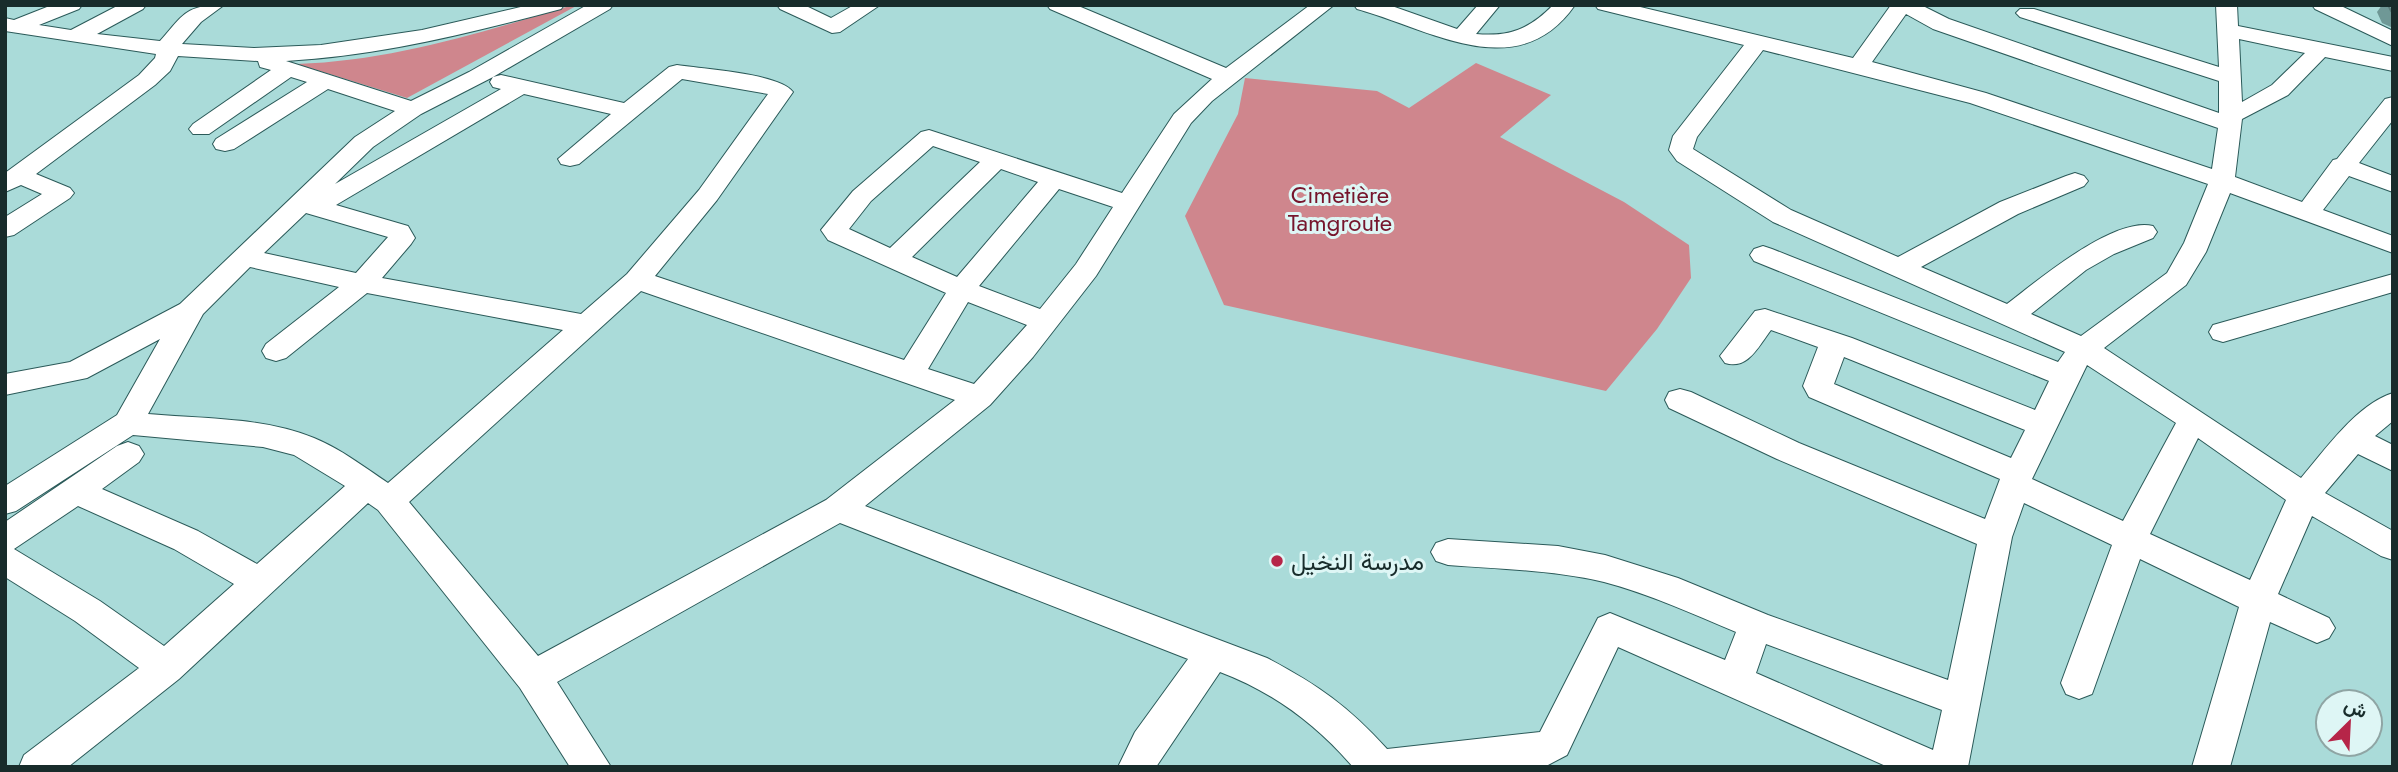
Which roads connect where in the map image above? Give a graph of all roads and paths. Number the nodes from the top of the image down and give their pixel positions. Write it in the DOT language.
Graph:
graph roads {
  1 [pos="72,5"];
  2 [pos="136,5"];
  3 [pos="214,5"];
  4 [pos="554,5"];
  5 [pos="603,5"];
  6 [pos="787,5"];
  7 [pos="870,5"];
  8 [pos="1057,5"];
  9 [pos="1364,5"];
  10 [pos="1490,5"];
  11 [pos="1565,5"];
  12 [pos="1605,5"];
  13 [pos="1903,5"];
  14 [pos="2226,5"];
  15 [pos="2322,5"];
  16 [pos="1305,9"];
  17 [pos="1668,12"];
  18 [pos="2027,13"];
  19 [pos="12,29"];
  20 [pos="2228,30"];
  21 [pos="2086,32"];
  22 [pos="1462,36"];
  23 [pos="74,37"];
  24 [pos="2393,40"];
  25 [pos="1758,41"];
  26 [pos="166,48"];
  27 [pos="2319,50"];
  28 [pos="244,54"];
  29 [pos="2054,64"];
  30 [pos="2393,64"];
  31 [pos="1858,66"];
  32 [pos="288,68"];
  33 [pos="477,77"];
  34 [pos="1227,77"];
  35 [pos="2231,78"];
  36 [pos="326,80"];
  37 [pos="520,87"];
  38 [pos="2393,104"];
  39 [pos="413,108"];
  40 [pos="628,111"];
  41 [pos="2230,120"];
  42 [pos="201,129"];
  43 [pos="225,144"];
  44 [pos="570,159"];
  45 [pos="997,159"];
  46 [pos="2342,165"];
  47 [pos="1055,178"];
  48 [pos="12,180"];
  49 [pos="2075,181"];
  50 [pos="2222,181"];
  51 [pos="2391,181"];
  52 [pos="1127,203"];
  53 [pos="308,205"];
  54 [pos="2308,212"];
  55 [pos="5,229"];
  56 [pos="2144,232"];
  57 [pos="2393,245"];
  58 [pos="1763,255"];
  59 [pos="247,258"];
  60 [pos="894,259"];
  61 [pos="1899,268"];
  62 [pos="637,280"];
  63 [pos="362,283"];
  64 [pos="2393,283"];
  65 [pos="962,289"];
  66 [pos="191,309"];
  67 [pos="2012,315"];
  68 [pos="1045,321"];
  69 [pos="587,325"];
  70 [pos="2222,332"];
  71 [pos="1836,343"];
  72 [pos="2084,349"];
  73 [pos="276,351"];
  74 [pos="1735,356"];
  75 [pos="911,373"];
  76 [pos="2067,377"];
  77 [pos="5,386"];
  78 [pos="979,397"];
  79 [pos="1680,400"];
  80 [pos="2393,404"];
  81 [pos="2193,419"];
  82 [pos="2043,425"];
  83 [pos="128,438"];
  84 [pos="2353,438"];
  85 [pos="2393,459"];
  86 [pos="2017,479"];
  87 [pos="76,491"];
  88 [pos="378,493"];
  89 [pos="2304,496"];
  90 [pos="5,502"];
  91 [pos="838,509"];
  92 [pos="1995,537"];
  93 [pos="2131,538"];
  94 [pos="5,539"];
  95 [pos="2393,547"];
  96 [pos="1448,552"];
  97 [pos="5,560"];
  98 [pos="260,582"];
  99 [pos="2258,600"];
  100 [pos="1756,625"];
  101 [pos="2317,628"];
  102 [pos="1213,653"];
  103 [pos="166,668"];
  104 [pos="533,677"];
  105 [pos="1732,679"];
  106 [pos="2079,683"];
  107 [pos="1961,701"];
  108 [pos="38,767"];
  109 [pos="592,767"];
  110 [pos="1137,767"];
  111 [pos="1378,767"];
  112 [pos="1385,767"];
  113 [pos="1930,767"];
  114 [pos="1949,767"];
  115 [pos="2211,767"];
  1 -- 19 [label="street"];
  2 -- 23 [label="street"];
  3 -- 26 [label="street"];
  4 -- 28 [label="street"];
  5 -- 33 [label="street"];
  6 -- 7 [label="street"];
  8 -- 34 [label="street"];
  9 -- 22 [label="street"];
  10 -- 22 [label="street"];
  11 -- 22 [label="street"];
  12 -- 17 [label="street"];
  13 -- 29 [label="street"];
  13 -- 31 [label="street"];
  14 -- 20 [label="street"];
  15 -- 24 [label="street"];
  16 -- 34 [label="street"];
  17 -- 25 [label="street"];
  18 -- 21 [label="street"];
  19 -- 23 [label="street"];
  20 -- 27 [label="street"];
  20 -- 35 [label="street"];
  21 -- 29 [label="street"];
  21 -- 35 [label="street"];
  23 -- 26 [label="street"];
  25 -- 31 [label="street"];
  25 -- 61 [label="street"];
  26 -- 28 [label="street"];
  26 -- 48 [label="street"];
  27 -- 30 [label="street"];
  27 -- 41 [label="street"];
  28 -- 32 [label="street"];
  29 -- 41 [label="street"];
  31 -- 50 [label="street"];
  32 -- 36 [label="street"];
  32 -- 42 [label="street"];
  33 -- 37 [label="street"];
  33 -- 39 [label="street"];
  34 -- 52 [label="street"];
  35 -- 41 [label="street"];
  36 -- 39 [label="street"];
  36 -- 43 [label="street"];
  37 -- 40 [label="street"];
  37 -- 53 [label="street"];
  38 -- 46 [label="street"];
  39 -- 53 [label="street"];
  40 -- 44 [label="street"];
  40 -- 62 [label="street"];
  41 -- 50 [label="street"];
  45 -- 47 [label="street"];
  45 -- 60 [label="street"];
  45 -- 60 [label="street"];
  46 -- 51 [label="street"];
  46 -- 54 [label="street"];
  47 -- 52 [label="street"];
  47 -- 65 [label="street"];
  48 -- 55 [label="street"];
  49 -- 61 [label="street"];
  50 -- 54 [label="street"];
  50 -- 72 [label="street"];
  52 -- 68 [label="street"];
  53 -- 59 [label="street"];
  53 -- 63 [label="street"];
  54 -- 57 [label="street"];
  56 -- 67 [label="street"];
  58 -- 76 [label="street"];
  59 -- 63 [label="street"];
  59 -- 66 [label="street"];
  60 -- 65 [label="street"];
  61 -- 67 [label="street"];
  62 -- 69 [label="street"];
  62 -- 75 [label="street"];
  63 -- 69 [label="street"];
  63 -- 73 [label="street"];
  64 -- 70 [label="street"];
  65 -- 68 [label="street"];
  65 -- 75 [label="street"];
  66 -- 77 [label="street"];
  66 -- 83 [label="street"];
  67 -- 72 [label="street"];
  68 -- 78 [label="street"];
  69 -- 88 [label="street"];
  71 -- 74 [label="street"];
  71 -- 82 [label="street"];
  71 -- 86 [label="street"];
  72 -- 76 [label="street"];
  72 -- 81 [label="street"];
  75 -- 78 [label="street"];
  76 -- 82 [label="street"];
  78 -- 91 [label="street"];
  79 -- 92 [label="street"];
  80 -- 84 [label="street"];
  81 -- 89 [label="street"];
  81 -- 93 [label="street"];
  82 -- 86 [label="street"];
  83 -- 87 [label="street"];
  83 -- 88 [label="street"];
  83 -- 90 [label="street"];
  84 -- 85 [label="street"];
  84 -- 89 [label="street"];
  86 -- 92 [label="street"];
  86 -- 93 [label="street"];
  87 -- 94 [label="street"];
  87 -- 98 [label="street"];
  88 -- 98 [label="street"];
  88 -- 104 [label="street"];
  89 -- 95 [label="street"];
  89 -- 99 [label="street"];
  91 -- 102 [label="street"];
  91 -- 104 [label="street"];
  92 -- 107 [label="street"];
  93 -- 99 [label="street"];
  93 -- 106 [label="street"];
  96 -- 100 [label="street"];
  97 -- 103 [label="street"];
  98 -- 103 [label="street"];
  99 -- 101 [label="street"];
  99 -- 115 [label="street"];
  100 -- 105 [label="street"];
  100 -- 107 [label="street"];
  102 -- 110 [label="street"];
  102 -- 111 [label="street"];
  103 -- 108 [label="street"];
  104 -- 109 [label="street"];
  105 -- 112 [label="street"];
  105 -- 113 [label="street"];
  107 -- 114 [label="street"];
}
